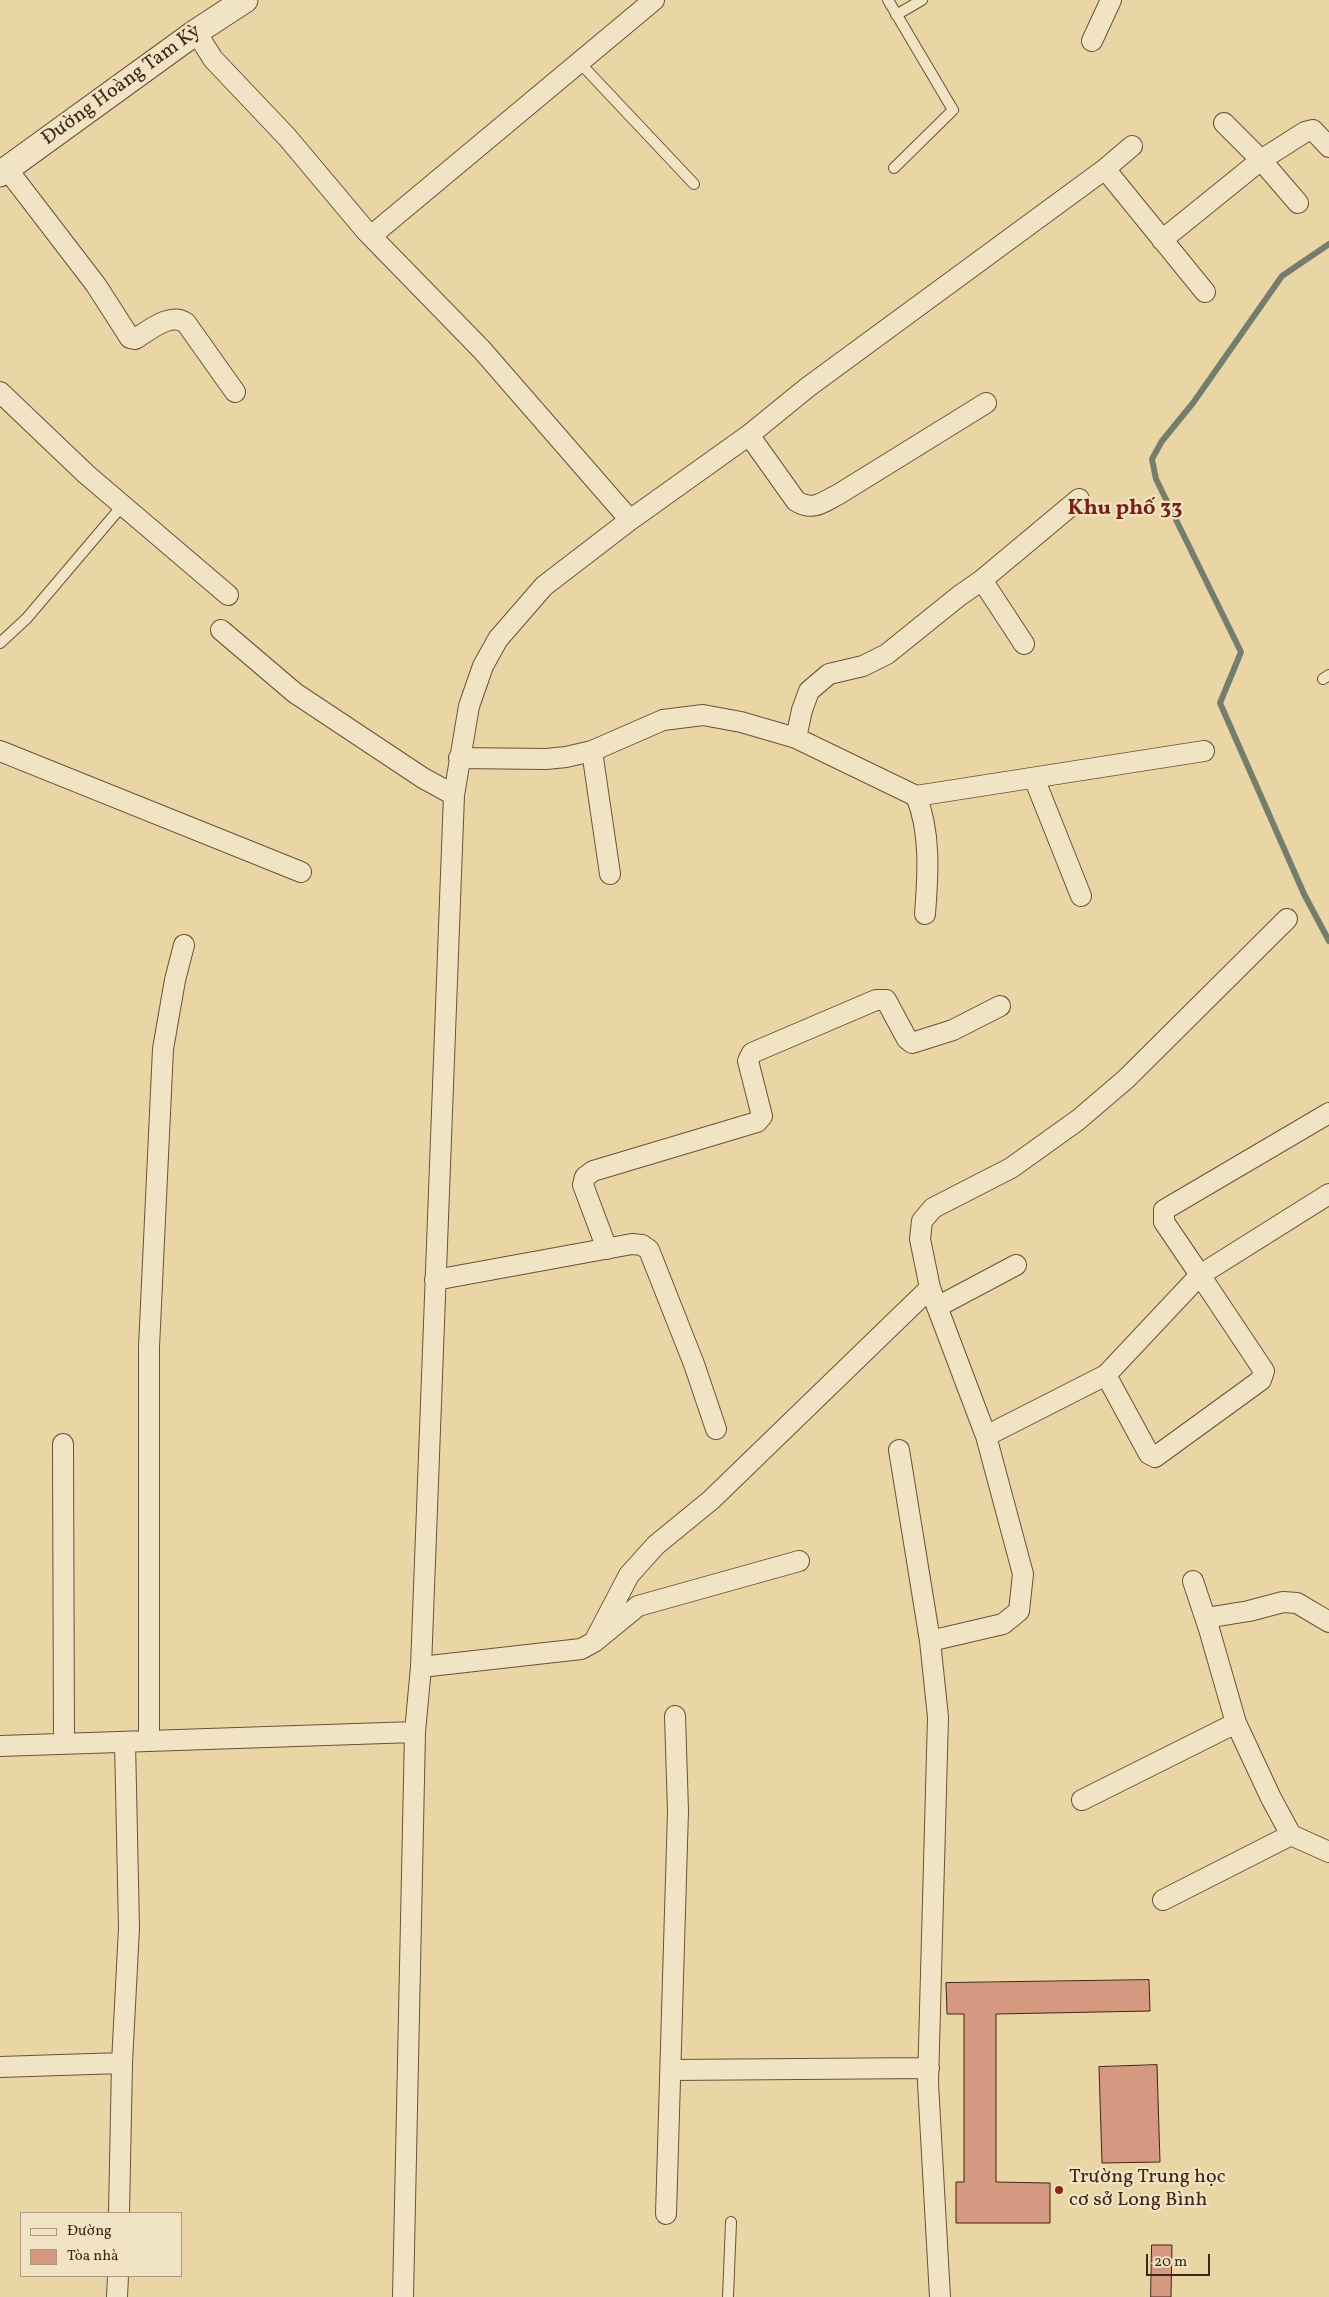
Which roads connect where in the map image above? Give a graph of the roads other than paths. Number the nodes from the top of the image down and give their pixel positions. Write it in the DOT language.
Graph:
graph roads {
  1 [pos="245,0"];
  2 [pos="654,0"];
  3 [pos="888,0"];
  4 [pos="922,0"];
  5 [pos="1111,0"];
  6 [pos="896,15"];
  7 [pos="196,32"];
  8 [pos="1092,41"];
  9 [pos="579,62"];
  10 [pos="1224,123"];
  11 [pos="1132,146"];
  12 [pos="1329,147"];
  13 [pos="1261,160"];
  14 [pos="894,168"];
  15 [pos="1105,170"];
  16 [pos="4,172"];
  17 [pos="694,184"];
  18 [pos="1298,203"];
  19 [pos="371,236"];
  20 [pos="1162,240"];
  21 [pos="1205,292"];
  22 [pos="0,392"];
  23 [pos="235,392"];
  24 [pos="986,404"];
  25 [pos="749,435"];
  26 [pos="1079,499"];
  27 [pos="122,506"];
  28 [pos="630,520"];
  29 [pos="982,580"];
  30 [pos="228,595"];
  31 [pos="221,630"];
  32 [pos="0,643"];
  33 [pos="1024,644"];
  34 [pos="796,738"];
  35 [pos="0,751"];
  36 [pos="592,751"];
  37 [pos="1204,751"];
  38 [pos="459,758"];
  39 [pos="1034,778"];
  40 [pos="454,794"];
  41 [pos="916,796"];
  42 [pos="301,872"];
  43 [pos="610,874"];
  44 [pos="1081,896"];
  45 [pos="925,914"];
  46 [pos="1287,919"];
  47 [pos="184,945"];
  48 [pos="1000,1006"];
  49 [pos="1329,1112"];
  50 [pos="1329,1194"];
  51 [pos="607,1249"];
  52 [pos="1016,1265"];
  53 [pos="1200,1275"];
  54 [pos="435,1280"];
  55 [pos="930,1288"];
  56 [pos="937,1307"];
  57 [pos="1106,1375"];
  58 [pos="716,1429"];
  59 [pos="986,1436"];
  60 [pos="63,1444"];
  61 [pos="899,1450"];
  62 [pos="799,1561"];
  63 [pos="1193,1581"];
  64 [pos="1206,1618"];
  65 [pos="1329,1622"];
  66 [pos="930,1641"];
  67 [pos="594,1642"];
  68 [pos="421,1667"];
  69 [pos="675,1716"];
  70 [pos="1236,1723"];
  71 [pos="415,1732"];
  72 [pos="149,1740"];
  73 [pos="125,1742"];
  74 [pos="64,1744"];
  75 [pos="0,1746"];
  76 [pos="1082,1800"];
  77 [pos="1291,1835"];
  78 [pos="1329,1852"];
  79 [pos="1163,1900"];
  80 [pos="122,2062"];
  81 [pos="0,2068"];
  82 [pos="928,2068"];
  83 [pos="670,2070"];
  84 [pos="119,2212"];
  85 [pos="666,2214"];
  86 [pos="731,2222"];
  87 [pos="118,2277"];
  88 [pos="117,2297"];
  89 [pos="403,2297"];
  90 [pos="728,2297"];
  91 [pos="940,2297"];
  1 -- 7 [label="street, Đường Hoàng Tam Kỳ"];
  2 -- 9 [label="street"];
  3 -- 6 [label="lane"];
  4 -- 6 [label="lane"];
  5 -- 8 [label="street"];
  6 -- 14 [label="lane"];
  7 -- 16 [label="street, Đường Hoàng Tam Kỳ"];
  7 -- 19 [label="street"];
  9 -- 17 [label="lane"];
  9 -- 19 [label="street"];
  10 -- 13 [label="street"];
  11 -- 15 [label="street"];
  12 -- 13 [label="street"];
  13 -- 18 [label="street"];
  13 -- 20 [label="street"];
  15 -- 20 [label="street"];
  15 -- 25 [label="street"];
  16 -- 23 [label="street"];
  19 -- 28 [label="street"];
  20 -- 21 [label="street"];
  22 -- 27 [label="street"];
  24 -- 25 [label="street"];
  25 -- 28 [label="street"];
  26 -- 29 [label="street"];
  27 -- 30 [label="street"];
  27 -- 32 [label="lane"];
  28 -- 38 [label="street"];
  29 -- 33 [label="street"];
  29 -- 34 [label="street"];
  31 -- 40 [label="street"];
  34 -- 36 [label="street"];
  34 -- 41 [label="street"];
  35 -- 42 [label="street"];
  36 -- 38 [label="street"];
  36 -- 43 [label="street"];
  37 -- 39 [label="street"];
  38 -- 40 [label="street"];
  39 -- 41 [label="street"];
  39 -- 44 [label="street"];
  40 -- 54 [label="street"];
  41 -- 45 [label="street"];
  46 -- 55 [label="street"];
  47 -- 72 [label="street"];
  48 -- 51 [label="street"];
  49 -- 53 [label="street"];
  50 -- 53 [label="street"];
  51 -- 54 [label="street"];
  51 -- 58 [label="street"];
  52 -- 56 [label="street"];
  53 -- 57 [label="street"];
  53 -- 57 [label="street"];
  54 -- 68 [label="street"];
  55 -- 56 [label="street"];
  55 -- 67 [label="street"];
  56 -- 59 [label="street"];
  57 -- 59 [label="street"];
  59 -- 66 [label="street"];
  60 -- 74 [label="street"];
  61 -- 66 [label="street"];
  62 -- 67 [label="street"];
  63 -- 64 [label="street"];
  64 -- 65 [label="street"];
  64 -- 70 [label="street"];
  66 -- 82 [label="street"];
  67 -- 68 [label="street"];
  68 -- 71 [label="street"];
  69 -- 83 [label="street"];
  70 -- 76 [label="street"];
  70 -- 77 [label="street"];
  71 -- 72 [label="street"];
  71 -- 89 [label="street"];
  72 -- 73 [label="street"];
  73 -- 74 [label="street"];
  73 -- 80 [label="street"];
  74 -- 75 [label="street"];
  77 -- 78 [label="street"];
  77 -- 79 [label="street"];
  80 -- 81 [label="street"];
  80 -- 84 [label="street"];
  82 -- 83 [label="street"];
  82 -- 91 [label="street"];
  83 -- 85 [label="street"];
  86 -- 90 [label="lane"];
  87 -- 88 [label="street"];
}
